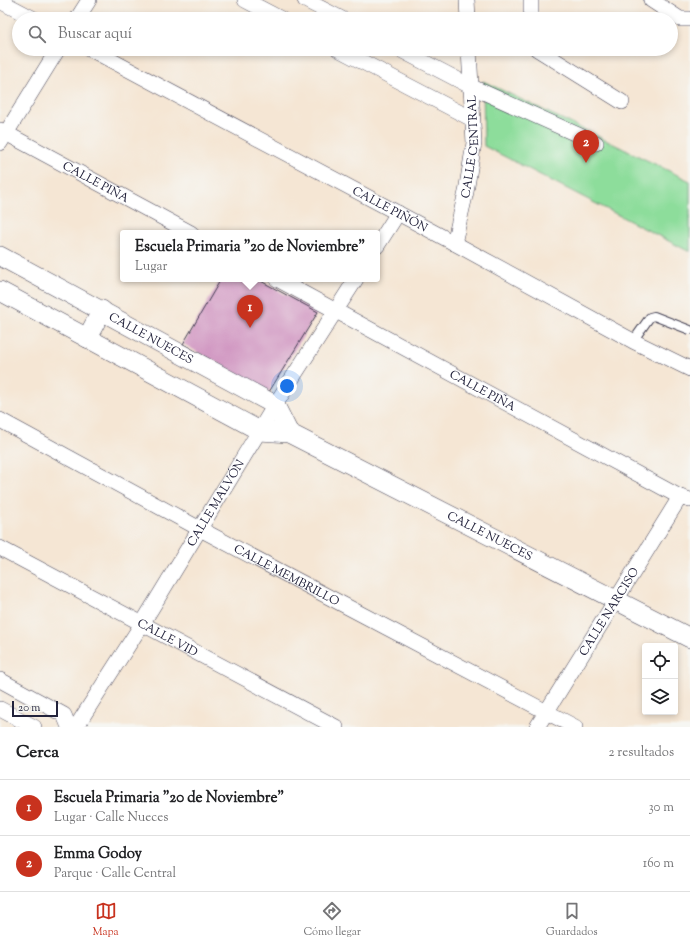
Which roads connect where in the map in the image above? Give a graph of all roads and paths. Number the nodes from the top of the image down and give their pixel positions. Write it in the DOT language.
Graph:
graph roads {
  1 [pos="89,0"];
  2 [pos="245,0"];
  3 [pos="305,0"];
  4 [pos="467,0"];
  5 [pos="531,0"];
  6 [pos="650,0"];
  7 [pos="0,1"];
  8 [pos="21,12"];
  9 [pos="81,12"];
  10 [pos="268,12"];
  11 [pos="328,12"];
  12 [pos="468,12"];
  13 [pos="531,12"];
  14 [pos="669,12"];
  15 [pos="678,18"];
  16 [pos="690,19"];
  17 [pos="53,56"];
  18 [pos="103,56"];
  19 [pos="351,56"];
  20 [pos="412,56"];
  21 [pos="469,56"];
  22 [pos="548,56"];
  23 [pos="470,86"];
  24 [pos="622,102"];
  25 [pos="472,119"];
  26 [pos="2,136"];
  27 [pos="596,143"];
  28 [pos="398,213"];
  29 [pos="185,230"];
  30 [pos="380,241"];
  31 [pos="454,243"];
  32 [pos="0,256"];
  33 [pos="283,282"];
  34 [pos="354,282"];
  35 [pos="0,291"];
  36 [pos="102,310"];
  37 [pos="336,310"];
  38 [pos="690,330"];
  39 [pos="87,338"];
  40 [pos="633,341"];
  41 [pos="690,369"];
  42 [pos="275,405"];
  43 [pos="0,420"];
  44 [pos="260,431"];
  45 [pos="290,433"];
  46 [pos="685,498"];
  47 [pos="200,529"];
  48 [pos="0,548"];
  49 [pos="616,599"];
  50 [pos="142,624"];
  51 [pos="690,638"];
  52 [pos="0,680"];
  53 [pos="0,709"];
  54 [pos="547,711"];
  55 [pos="34,727"];
  56 [pos="69,727"];
  57 [pos="76,727"];
  58 [pos="336,727"];
  59 [pos="537,727"];
  60 [pos="575,727"];
  1 -- 9 [label="street"];
  2 -- 10 [label="street"];
  3 -- 11 [label="street"];
  4 -- 12 [label="street"];
  5 -- 13 [label="street"];
  6 -- 14 [label="street"];
  7 -- 8 [label="street"];
  15 -- 16 [label="street"];
  17 -- 26 [label="street"];
  18 -- 28 [label="street, CALLE PIÑÓN"];
  19 -- 25 [label="street"];
  20 -- 23 [label="street"];
  21 -- 23 [label="street, CALLE CENTRAL"];
  22 -- 24 [label="street"];
  23 -- 25 [label="street, CALLE CENTRAL"];
  23 -- 27 [label="street"];
  25 -- 31 [label="street, CALLE CENTRAL"];
  26 -- 29 [label="street, CALLE PIÑA"];
  28 -- 30 [label="street"];
  28 -- 31 [label="street, CALLE PIÑÓN"];
  31 -- 40 [label="street, CALLE PIÑÓN"];
  32 -- 36 [label="street, CALLE NUECES"];
  33 -- 37 [label="street, CALLE PIÑA"];
  34 -- 37 [label="street, CALLE MALVÓN"];
  35 -- 39 [label="street, CALLE NUECES"];
  36 -- 39 [label="street"];
  36 -- 42 [label="street, CALLE NUECES"];
  37 -- 42 [label="street, CALLE MALVÓN"];
  37 -- 46 [label="street, CALLE PIÑA"];
  38 -- 40 [label="lane"];
  39 -- 44 [label="street, CALLE NUECES"];
  40 -- 41 [label="street, CALLE PIÑÓN"];
  42 -- 44 [label="street, CALLE MALVÓN"];
  42 -- 45 [label="street"];
  43 -- 47 [label="street, CALLE MEMBRILLO"];
  44 -- 45 [label="street, CALLE NUECES"];
  44 -- 47 [label="street, CALLE MALVÓN"];
  45 -- 49 [label="street, CALLE NUECES"];
  46 -- 49 [label="street, CALLE NARCISO"];
  47 -- 50 [label="street, CALLE MALVÓN"];
  47 -- 54 [label="street, CALLE MEMBRILLO"];
  48 -- 50 [label="street, CALLE VID"];
  49 -- 51 [label="street, CALLE NUECES"];
  49 -- 54 [label="street, CALLE NARCISO"];
  50 -- 57 [label="street, CALLE MALVÓN"];
  50 -- 58 [label="street, CALLE VID"];
  52 -- 56 [label="street"];
  53 -- 55 [label="street"];
  54 -- 59 [label="street, CALLE NARCISO"];
  54 -- 60 [label="street, CALLE MEMBRILLO"];
}
